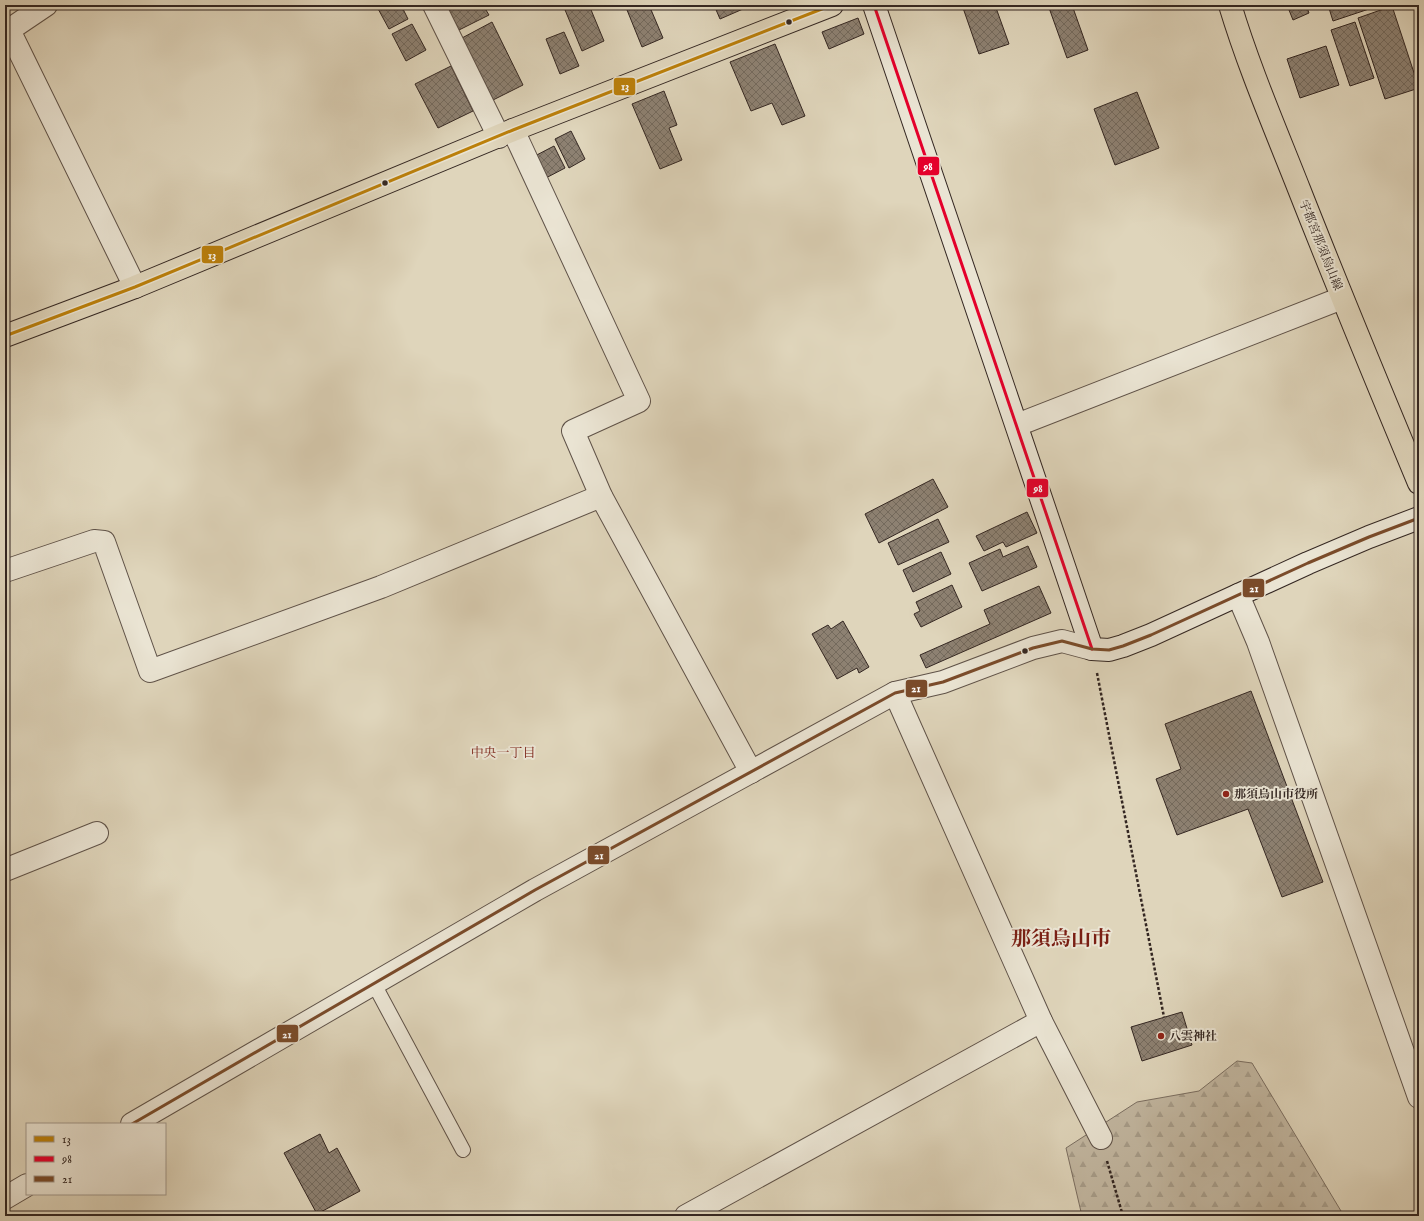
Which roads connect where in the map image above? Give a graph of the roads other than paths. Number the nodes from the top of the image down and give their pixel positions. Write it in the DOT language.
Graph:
graph roads {
  1 [pos="46,5"];
  2 [pos="434,5"];
  3 [pos="832,5"];
  4 [pos="874,5"];
  5 [pos="1230,5"];
  6 [pos="7,31"];
  7 [pos="506,134"];
  8 [pos="135,287"];
  9 [pos="1342,298"];
  10 [pos="5,336"];
  11 [pos="1017,425"];
  12 [pos="1419,483"];
  13 [pos="601,496"];
  14 [pos="1419,518"];
  15 [pos="5,570"];
  16 [pos="1238,595"];
  17 [pos="1092,648"];
  18 [pos="895,693"];
  19 [pos="751,772"];
  20 [pos="97,833"];
  21 [pos="5,870"];
  22 [pos="374,984"];
  23 [pos="1041,1021"];
  24 [pos="1419,1097"];
  25 [pos="134,1123"];
  26 [pos="1101,1138"];
  27 [pos="463,1150"];
  28 [pos="26,1186"];
  29 [pos="5,1198"];
  30 [pos="686,1216"];
  1 -- 6 [label="street"];
  2 -- 7 [label="street"];
  3 -- 7 [label="main road"];
  4 -- 11 [label="street"];
  5 -- 9 [label="main road, 宇都宮那須烏山線"];
  6 -- 8 [label="street"];
  7 -- 8 [label="main road"];
  7 -- 13 [label="street"];
  8 -- 10 [label="main road"];
  9 -- 11 [label="street"];
  9 -- 12 [label="main road, 宇都宮那須烏山線"];
  11 -- 17 [label="street"];
  13 -- 15 [label="street"];
  13 -- 19 [label="street"];
  14 -- 16 [label="street"];
  16 -- 17 [label="street"];
  16 -- 24 [label="street"];
  17 -- 18 [label="street"];
  18 -- 19 [label="street"];
  18 -- 23 [label="street"];
  19 -- 22 [label="street"];
  20 -- 21 [label="street"];
  22 -- 25 [label="street"];
  22 -- 27 [label="lane"];
  23 -- 26 [label="street"];
  23 -- 30 [label="street"];
  28 -- 29 [label="street"];
}
